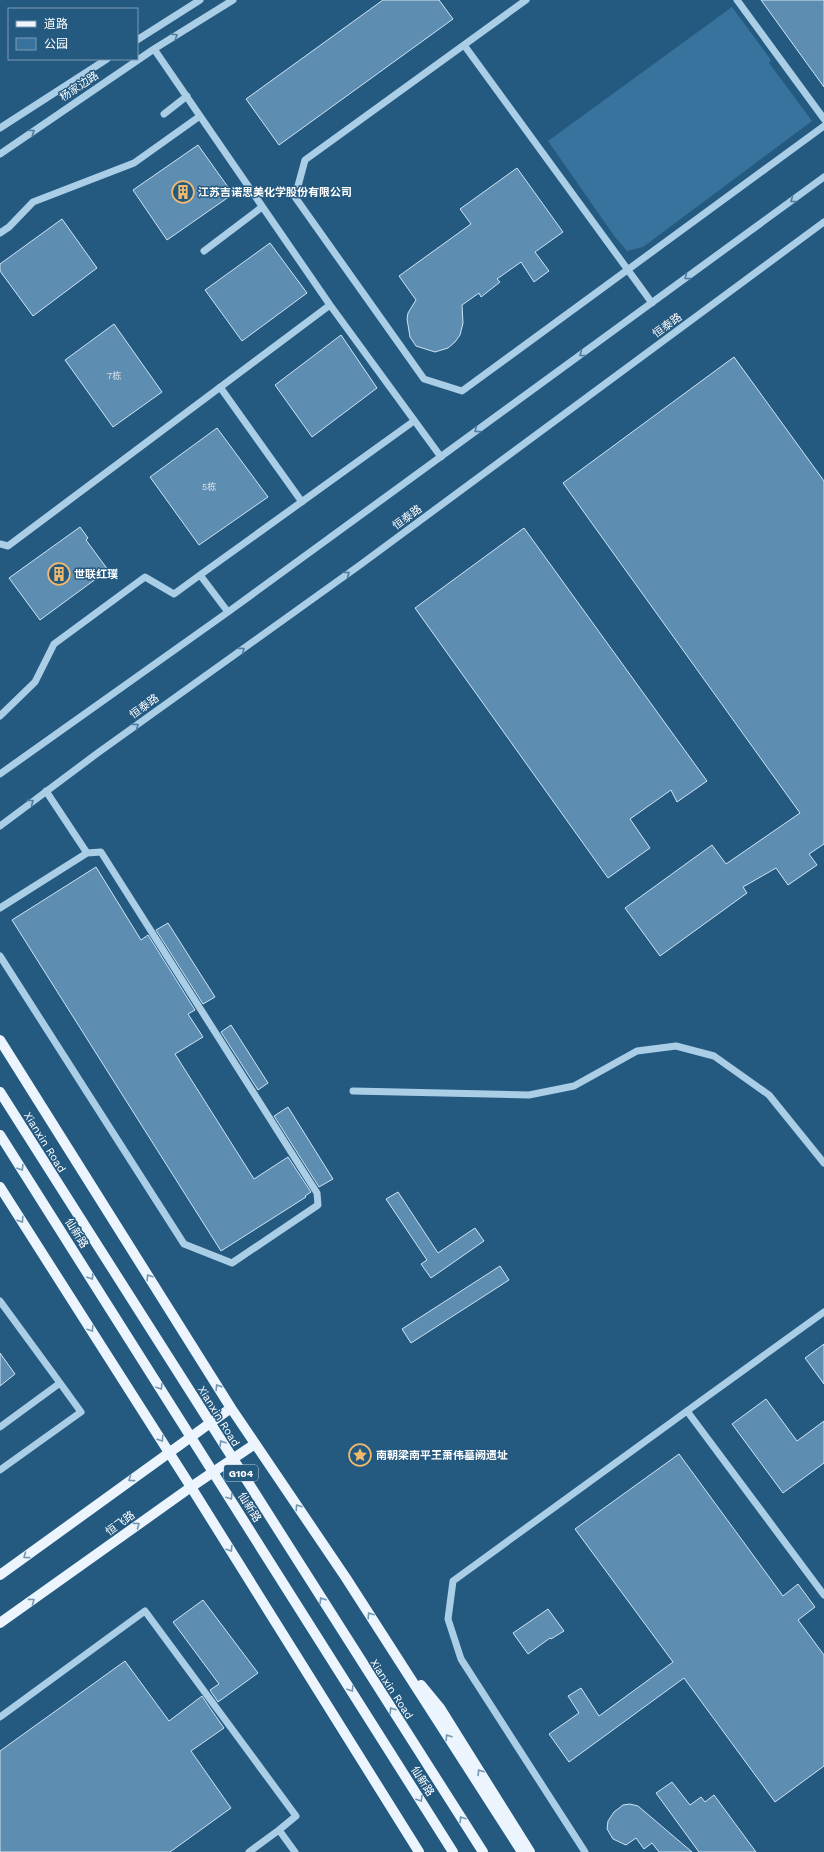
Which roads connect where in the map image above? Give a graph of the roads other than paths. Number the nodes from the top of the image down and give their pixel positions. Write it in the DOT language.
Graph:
graph roads {
  1 [pos="200,0"];
  2 [pos="233,0"];
  3 [pos="526,0"];
  4 [pos="736,0"];
  5 [pos="138,39"];
  6 [pos="464,45"];
  7 [pos="154,49"];
  8 [pos="105,60"];
  9 [pos="138,60"];
  10 [pos="138,60"];
  11 [pos="187,96"];
  12 [pos="164,114"];
  13 [pos="200,116"];
  14 [pos="824,120"];
  15 [pos="824,126"];
  16 [pos="0,128"];
  17 [pos="0,154"];
  18 [pos="824,177"];
  19 [pos="262,207"];
  20 [pos="824,222"];
  21 [pos="0,233"];
  22 [pos="204,251"];
  23 [pos="628,270"];
  24 [pos="652,302"];
  25 [pos="330,305"];
  26 [pos="220,387"];
  27 [pos="414,421"];
  28 [pos="441,457"];
  29 [pos="302,502"];
  30 [pos="0,544"];
  31 [pos="200,575"];
  32 [pos="228,612"];
  33 [pos="0,716"];
  34 [pos="0,774"];
  35 [pos="46,791"];
  36 [pos="0,826"];
  37 [pos="87,853"];
  38 [pos="0,908"];
  39 [pos="0,956"];
  40 [pos="0,1040"];
  41 [pos="353,1091"];
  42 [pos="0,1092"];
  43 [pos="0,1135"];
  44 [pos="824,1163"];
  45 [pos="0,1187"];
  46 [pos="0,1301"];
  47 [pos="824,1312"];
  48 [pos="60,1383"];
  49 [pos="231,1408"];
  50 [pos="687,1411"];
  51 [pos="0,1427"];
  52 [pos="255,1444"];
  53 [pos="169,1452"];
  54 [pos="0,1470"];
  55 [pos="191,1487"];
  56 [pos="0,1575"];
  57 [pos="824,1595"];
  58 [pos="0,1623"];
  59 [pos="391,1648"];
  60 [pos="0,1718"];
  61 [pos="279,1830"];
  62 [pos="249,1852"];
  63 [pos="295,1852"];
  64 [pos="419,1852"];
  65 [pos="453,1852"];
  66 [pos="483,1852"];
  67 [pos="522,1852"];
  68 [pos="530,1852"];
  69 [pos="585,1852"];
  1 -- 5 [label="street"];
  7 -- 2 [label="street, 杨家边路, one-way"];
  3 -- 6 [label="street"];
  4 -- 14 [label="street"];
  6 -- 23 [label="street"];
  6 -- 23 [label="street"];
  10 -- 7 [label="street, 杨家边路, one-way"];
  7 -- 11 [label="street"];
  8 -- 16 [label="street, 杨家边路"];
  17 -- 9 [label="street, 杨家边路, one-way"];
  11 -- 12 [label="street"];
  11 -- 13 [label="street"];
  13 -- 19 [label="street"];
  13 -- 21 [label="street"];
  15 -- 23 [label="street"];
  18 -- 24 [label="street, one-way"];
  19 -- 22 [label="street"];
  19 -- 25 [label="street"];
  35 -- 20 [label="street, 恒泰路, one-way"];
  23 -- 24 [label="street"];
  24 -- 28 [label="street, one-way"];
  25 -- 26 [label="street"];
  25 -- 27 [label="street"];
  26 -- 29 [label="street"];
  26 -- 30 [label="street"];
  27 -- 28 [label="street"];
  27 -- 29 [label="street"];
  28 -- 32 [label="street"];
  29 -- 31 [label="street"];
  31 -- 32 [label="street"];
  31 -- 33 [label="street"];
  32 -- 34 [label="street"];
  36 -- 35 [label="street, 恒泰路, one-way"];
  35 -- 37 [label="street"];
  37 -- 38 [label="street"];
  37 -- 39 [label="street"];
  49 -- 40 [label="main road, one-way"];
  41 -- 44 [label="street"];
  66 -- 42 [label="main road, Xianxin Road / G104, one-way"];
  43 -- 65 [label="main road, 仙新路, one-way"];
  45 -- 53 [label="main road, one-way"];
  46 -- 48 [label="street"];
  47 -- 50 [label="street"];
  48 -- 51 [label="street"];
  48 -- 54 [label="street"];
  49 -- 52 [label="main road"];
  49 -- 53 [label="main road"];
  50 -- 57 [label="street"];
  50 -- 69 [label="street"];
  52 -- 55 [label="main road, 恒飞路"];
  59 -- 52 [label="main road, one-way"];
  53 -- 55 [label="main road"];
  53 -- 56 [label="main road, one-way"];
  58 -- 55 [label="main road, 恒飞路, one-way"];
  55 -- 64 [label="main road, one-way"];
  67 -- 59 [label="main road, one-way"];
  68 -- 59 [label="main road, one-way"];
  60 -- 61 [label="street"];
  61 -- 62 [label="street"];
  61 -- 63 [label="street"];
}
